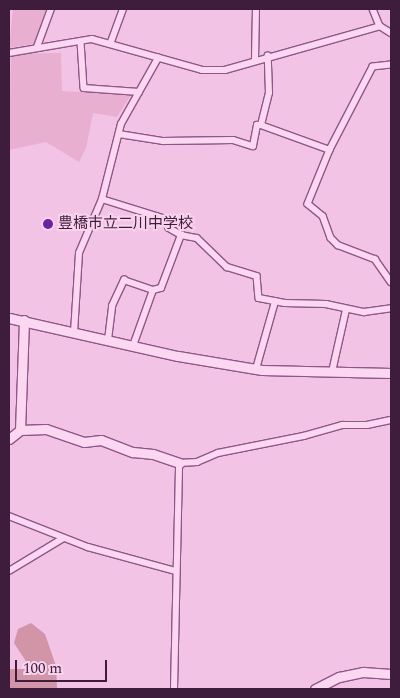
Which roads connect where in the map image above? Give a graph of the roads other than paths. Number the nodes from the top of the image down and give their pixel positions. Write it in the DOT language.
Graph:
graph roads {
  1 [pos="51,9"];
  2 [pos="122,9"];
  3 [pos="256,9"];
  4 [pos="373,9"];
  5 [pos="380,26"];
  6 [pos="391,33"];
  7 [pos="81,42"];
  8 [pos="111,42"];
  9 [pos="37,47"];
  10 [pos="9,53"];
  11 [pos="268,56"];
  12 [pos="158,58"];
  13 [pos="255,60"];
  14 [pos="391,66"];
  15 [pos="139,92"];
  16 [pos="261,125"];
  17 [pos="119,134"];
  18 [pos="330,150"];
  19 [pos="102,199"];
  20 [pos="181,235"];
  21 [pos="391,282"];
  22 [pos="153,290"];
  23 [pos="275,302"];
  24 [pos="391,308"];
  25 [pos="346,310"];
  26 [pos="9,318"];
  27 [pos="24,320"];
  28 [pos="74,333"];
  29 [pos="108,340"];
  30 [pos="133,346"];
  31 [pos="256,369"];
  32 [pos="332,372"];
  33 [pos="391,373"];
  34 [pos="391,420"];
  35 [pos="20,430"];
  36 [pos="9,439"];
  37 [pos="179,463"];
  38 [pos="9,516"];
  39 [pos="62,539"];
  40 [pos="9,571"];
  41 [pos="176,571"];
  42 [pos="391,674"];
  43 [pos="174,689"];
  44 [pos="315,689"];
  1 -- 9 [label="street"];
  2 -- 8 [label="street"];
  3 -- 13 [label="street"];
  4 -- 5 [label="street"];
  5 -- 6 [label="street"];
  5 -- 11 [label="street"];
  7 -- 8 [label="street"];
  7 -- 9 [label="street"];
  7 -- 15 [label="street"];
  8 -- 12 [label="street"];
  9 -- 10 [label="street"];
  11 -- 13 [label="street"];
  11 -- 16 [label="street"];
  12 -- 13 [label="street"];
  12 -- 15 [label="street"];
  14 -- 18 [label="street"];
  15 -- 17 [label="street"];
  16 -- 17 [label="street"];
  16 -- 18 [label="street"];
  17 -- 19 [label="street"];
  18 -- 21 [label="street"];
  19 -- 20 [label="street"];
  19 -- 28 [label="street"];
  20 -- 22 [label="street"];
  20 -- 23 [label="street"];
  22 -- 29 [label="street"];
  22 -- 30 [label="street"];
  23 -- 25 [label="street"];
  23 -- 31 [label="street"];
  24 -- 25 [label="street"];
  25 -- 32 [label="street"];
  26 -- 27 [label="street"];
  27 -- 28 [label="street"];
  27 -- 35 [label="street"];
  28 -- 29 [label="street"];
  29 -- 30 [label="street"];
  30 -- 31 [label="street"];
  31 -- 32 [label="street"];
  32 -- 33 [label="street"];
  34 -- 37 [label="street"];
  35 -- 36 [label="street"];
  35 -- 37 [label="street"];
  37 -- 41 [label="street"];
  38 -- 39 [label="street"];
  39 -- 40 [label="street"];
  39 -- 41 [label="street"];
  41 -- 43 [label="street"];
  42 -- 44 [label="street"];
}
